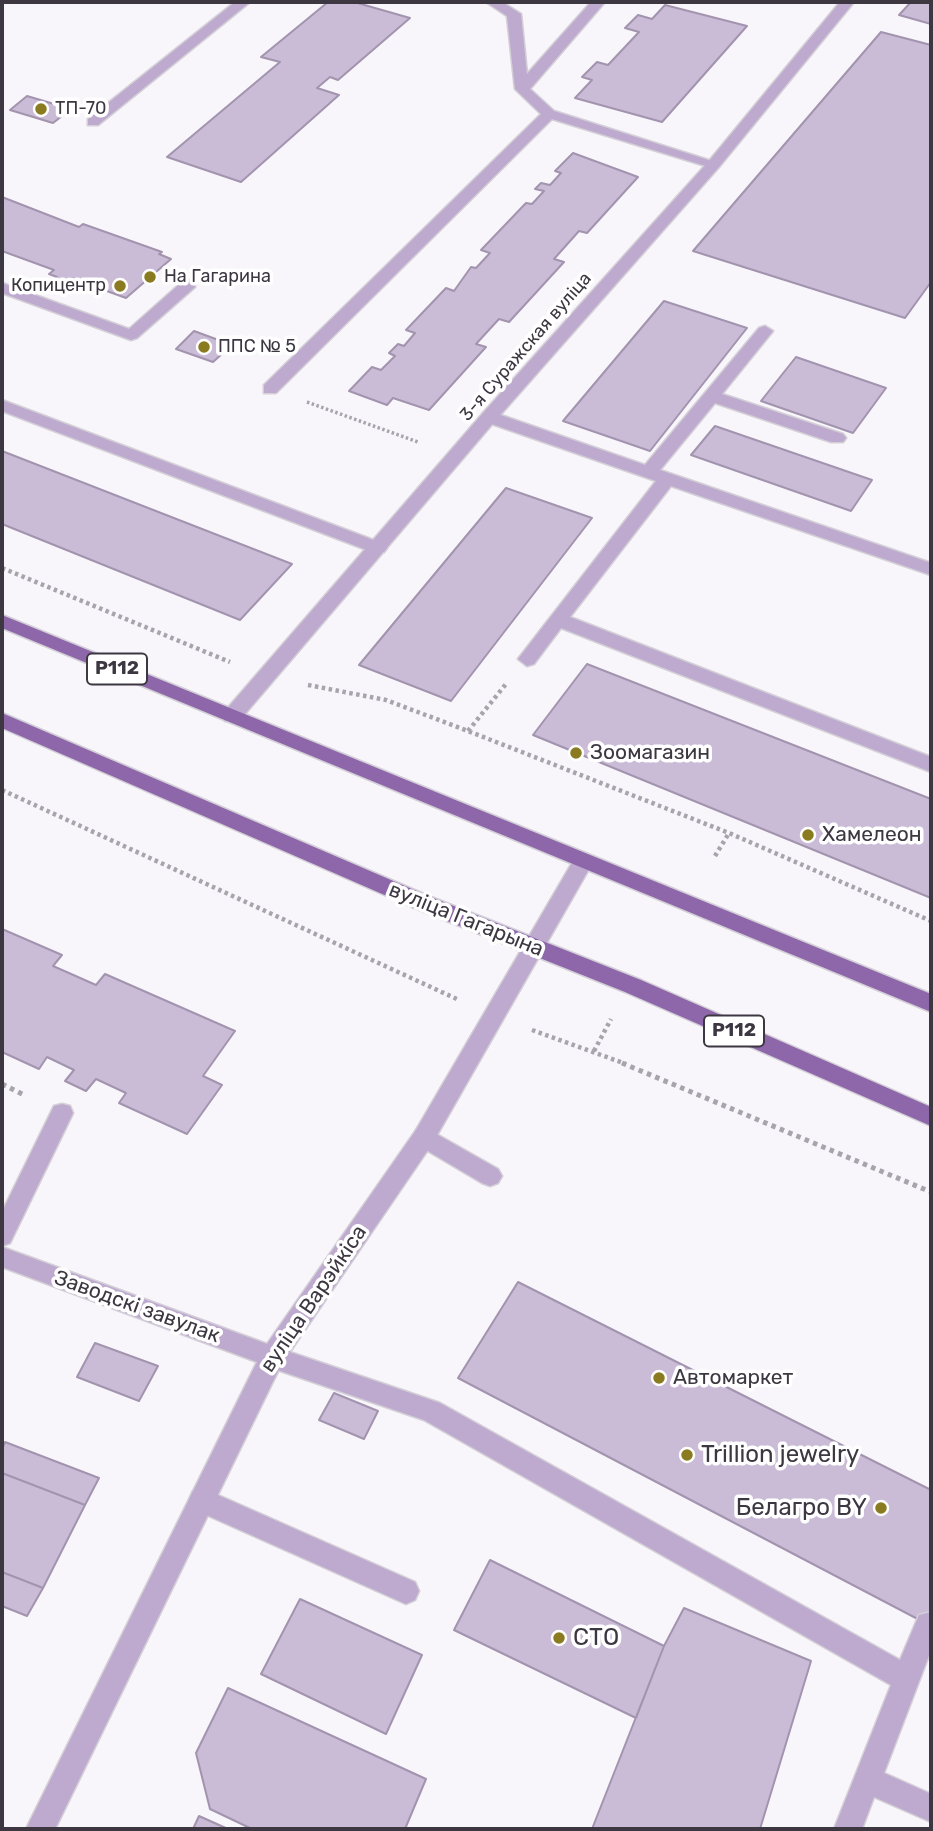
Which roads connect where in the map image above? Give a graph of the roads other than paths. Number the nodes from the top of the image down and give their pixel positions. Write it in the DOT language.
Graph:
graph roads {
  1 [pos="243,2"];
  2 [pos="493,2"];
  3 [pos="598,2"];
  4 [pos="847,2"];
  5 [pos="522,89"];
  6 [pos="549,114"];
  7 [pos="93,122"];
  8 [pos="714,164"];
  9 [pos="189,284"];
  10 [pos="2,288"];
  11 [pos="765,331"];
  12 [pos="270,389"];
  13 [pos="712,396"];
  14 [pos="2,405"];
  15 [pos="489,417"];
  16 [pos="837,439"];
  17 [pos="649,471"];
  18 [pos="668,477"];
  19 [pos="378,548"];
  20 [pos="931,568"];
  21 [pos="558,619"];
  22 [pos="2,621"];
  23 [pos="527,659"];
  24 [pos="232,716"];
  25 [pos="2,720"];
  26 [pos="931,765"];
  27 [pos="583,862"];
  28 [pos="535,948"];
  29 [pos="931,1003"];
  30 [pos="62,1113"];
  31 [pos="931,1117"];
  32 [pos="424,1137"];
  33 [pos="490,1176"];
  34 [pos="2,1236"];
  35 [pos="2,1257"];
  36 [pos="272,1357"];
  37 [pos="202,1500"];
  38 [pos="406,1591"];
  39 [pos="928,1624"];
  40 [pos="907,1679"];
  41 [pos="865,1779"];
  42 [pos="931,1808"];
  43 [pos="40,1829"];
  44 [pos="848,1829"];
  1 -- 7 [label="street"];
  2 -- 5 [label="street"];
  3 -- 5 [label="street"];
  4 -- 8 [label="street, 3-я Суражская вуліца"];
  5 -- 6 [label="street"];
  6 -- 8 [label="street"];
  6 -- 12 [label="street"];
  8 -- 15 [label="street, 3-я Суражская вуліца"];
  9 -- 10 [label="street"];
  11 -- 13 [label="street"];
  13 -- 16 [label="street"];
  13 -- 17 [label="street"];
  14 -- 19 [label="street"];
  15 -- 17 [label="street"];
  15 -- 19 [label="street, 3-я Суражская вуліца"];
  17 -- 18 [label="street"];
  18 -- 20 [label="street"];
  18 -- 21 [label="street"];
  19 -- 24 [label="street, 3-я Суражская вуліца"];
  21 -- 23 [label="street"];
  21 -- 26 [label="street"];
  22 -- 24 [label="main road, Р112"];
  24 -- 27 [label="main road, Р112"];
  25 -- 28 [label="main road, вуліца Гагарына / Р112"];
  27 -- 28 [label="street, вуліца Варэйкіса"];
  27 -- 29 [label="main road, Р112"];
  28 -- 31 [label="main road, вуліца Гагарына / Р112"];
  28 -- 32 [label="street, вуліца Варэйкіса"];
  30 -- 34 [label="street"];
  32 -- 33 [label="street"];
  32 -- 36 [label="street, вуліца Варэйкіса"];
  35 -- 36 [label="street, Заводскі завулак"];
  36 -- 37 [label="street, вуліца Варэйкіса"];
  36 -- 40 [label="street, Заводскі завулак"];
  37 -- 38 [label="street"];
  37 -- 43 [label="street, вуліца Варэйкіса"];
  39 -- 40 [label="street"];
  40 -- 41 [label="street"];
  41 -- 42 [label="street"];
  41 -- 44 [label="street"];
}
